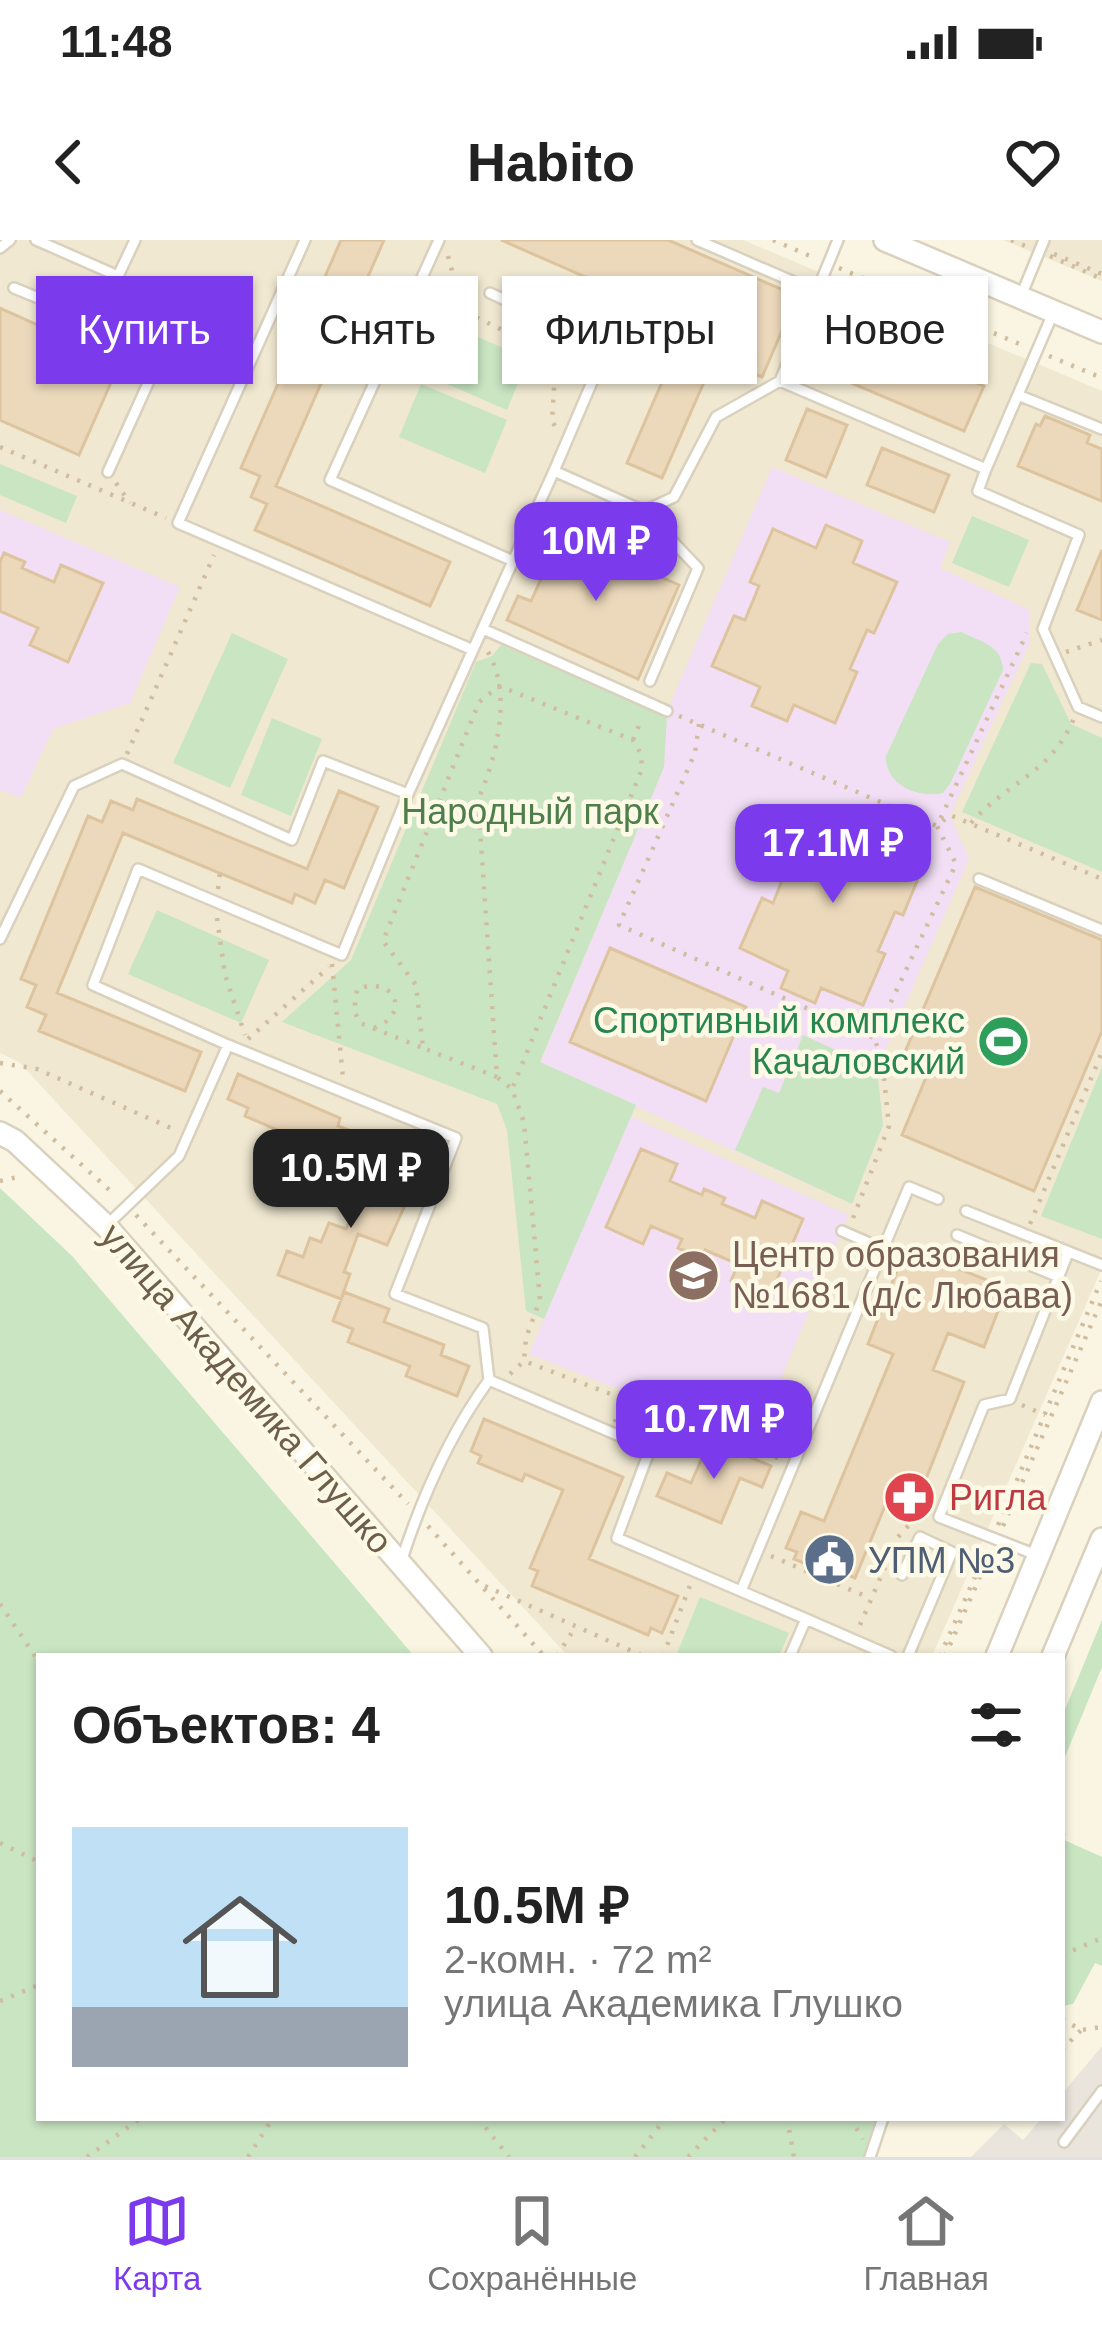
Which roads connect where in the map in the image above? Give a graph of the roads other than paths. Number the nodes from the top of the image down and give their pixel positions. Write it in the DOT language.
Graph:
graph roads {
  1 [pos="10,240"];
  2 [pos="36,240"];
  3 [pos="135,240"];
  4 [pos="441,240"];
  5 [pos="697,240"];
  6 [pos="838,240"];
  7 [pos="885,240"];
  8 [pos="302,241"];
  9 [pos="1042,247"];
  10 [pos="0,248"];
  11 [pos="118,276"];
  12 [pos="781,276"];
  13 [pos="823,276"];
  14 [pos="14,288"];
  15 [pos="490,292"];
  16 [pos="36,297"];
  17 [pos="1021,297"];
  18 [pos="1054,311"];
  19 [pos="1102,332"];
  20 [pos="780,381"];
  21 [pos="148,384"];
  22 [pos="1018,395"];
  23 [pos="1102,429"];
  24 [pos="986,469"];
  25 [pos="554,471"];
  26 [pos="109,472"];
  27 [pos="644,511"];
  28 [pos="513,561"];
  29 [pos="410,623"];
  30 [pos="483,629"];
  31 [pos="403,639"];
  32 [pos="473,650"];
  33 [pos="650,681"];
  34 [pos="667,711"];
  35 [pos="1102,717"];
  36 [pos="408,794"];
  37 [pos="979,878"];
  38 [pos="1102,930"];
  39 [pos="0,939"];
  40 [pos="228,1045"];
  41 [pos="0,1133"];
  42 [pos="938,1199"];
  43 [pos="966,1211"];
  44 [pos="106,1226"];
  45 [pos="845,1233"];
  46 [pos="957,1235"];
  47 [pos="883,1249"];
  48 [pos="1068,1253"];
  49 [pos="1102,1265"];
  50 [pos="1058,1277"];
  51 [pos="494,1382"];
  52 [pos="1102,1402"];
  53 [pos="1102,1539"];
  54 [pos="1039,1556"];
  55 [pos="400,1562"];
  56 [pos="902,1575"];
  57 [pos="741,1591"];
  58 [pos="806,1618"];
  59 [pos="478,1653"];
  60 [pos="791,1653"];
  61 [pos="884,1653"];
  62 [pos="909,1653"];
  63 [pos="998,1653"];
  64 [pos="1054,1653"];
  65 [pos="1102,2091"];
  66 [pos="882,2121"];
  67 [pos="1064,2142"];
  68 [pos="870,2157"];
  1 -- 10 [label="lane"];
  2 -- 11 [label="lane"];
  3 -- 11 [label="lane"];
  4 -- 28 [label="lane"];
  5 -- 12 [label="lane"];
  6 -- 13 [label="lane"];
  7 -- 17 [label="street"];
  8 -- 29 [label="lane"];
  9 -- 17 [label="lane"];
  14 -- 16 [label="lane"];
  15 -- 25 [label="lane"];
  17 -- 18 [label="street"];
  18 -- 19 [label="street"];
  18 -- 22 [label="lane"];
  20 -- 24 [label="lane"];
  20 -- 27 [label="lane"];
  21 -- 26 [label="lane"];
  22 -- 23 [label="lane"];
  22 -- 24 [label="lane"];
  24 -- 35 [label="lane"];
  25 -- 27 [label="lane"];
  25 -- 28 [label="lane"];
  27 -- 33 [label="lane"];
  28 -- 30 [label="lane"];
  29 -- 31 [label="lane"];
  29 -- 32 [label="lane"];
  30 -- 32 [label="lane"];
  30 -- 34 [label="lane"];
  32 -- 36 [label="lane"];
  36 -- 39 [label="lane"];
  36 -- 40 [label="lane"];
  37 -- 38 [label="lane"];
  40 -- 44 [label="lane"];
  40 -- 51 [label="lane"];
  41 -- 44 [label="street, улица Академика Глушко"];
  42 -- 47 [label="lane"];
  43 -- 48 [label="lane"];
  44 -- 55 [label="street, улица Академика Глушко"];
  45 -- 47 [label="lane"];
  46 -- 50 [label="lane"];
  47 -- 57 [label="lane"];
  48 -- 49 [label="lane"];
  48 -- 50 [label="lane"];
  50 -- 54 [label="lane"];
  51 -- 55 [label="lane"];
  51 -- 57 [label="lane"];
  52 -- 54 [label="street"];
  53 -- 64 [label="street"];
  54 -- 63 [label="street"];
  55 -- 59 [label="street, улица Академика Глушко"];
  56 -- 62 [label="lane"];
  57 -- 58 [label="lane"];
  58 -- 60 [label="lane"];
  58 -- 61 [label="lane"];
  65 -- 67 [label="lane"];
  66 -- 68 [label="lane"];
}
